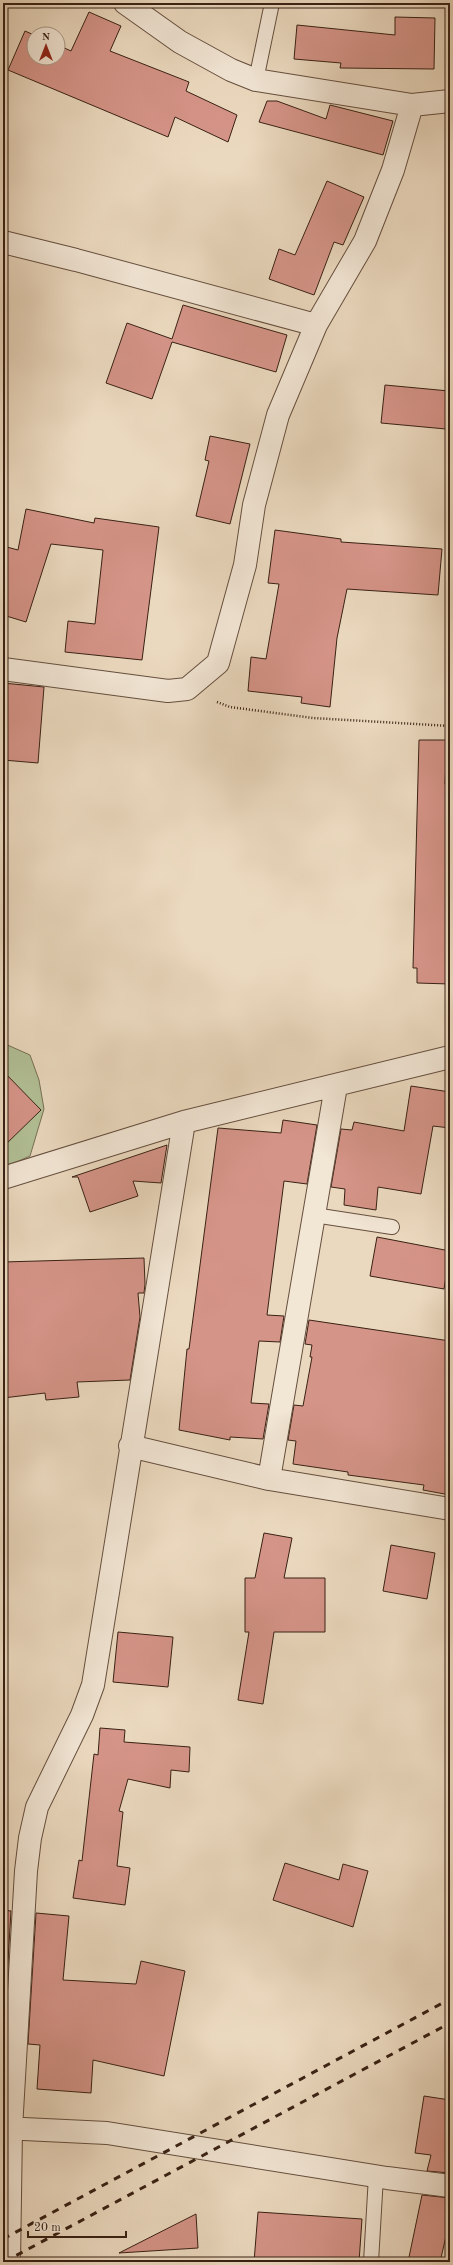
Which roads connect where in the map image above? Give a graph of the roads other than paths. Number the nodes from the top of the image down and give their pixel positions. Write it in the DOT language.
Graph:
graph roads {
  1 [pos="125,3"];
  2 [pos="272,3"];
  3 [pos="256,80"];
  4 [pos="450,101"];
  5 [pos="412,105"];
  6 [pos="3,242"];
  7 [pos="316,325"];
  8 [pos="3,669"];
  9 [pos="450,1057"];
  10 [pos="336,1086"];
  11 [pos="184,1122"];
  12 [pos="3,1178"];
  13 [pos="314,1215"];
  14 [pos="392,1227"];
  15 [pos="130,1446"];
  16 [pos="269,1480"];
  17 [pos="450,1509"];
  18 [pos="7,2129"];
  19 [pos="376,2176"];
  20 [pos="450,2186"];
  21 [pos="9,2262"];
  22 [pos="372,2262"];
  1 -- 3 [label="street"];
  2 -- 3 [label="lane"];
  3 -- 5 [label="street"];
  4 -- 5 [label="street"];
  5 -- 7 [label="street"];
  6 -- 7 [label="street"];
  7 -- 8 [label="street"];
  9 -- 10 [label="street"];
  10 -- 11 [label="street"];
  10 -- 13 [label="street"];
  11 -- 12 [label="street"];
  11 -- 15 [label="street"];
  13 -- 14 [label="lane"];
  13 -- 16 [label="street"];
  15 -- 16 [label="street"];
  15 -- 18 [label="street"];
  16 -- 17 [label="street"];
  18 -- 19 [label="street"];
  18 -- 21 [label="street"];
  19 -- 20 [label="street"];
  19 -- 22 [label="lane"];
}
